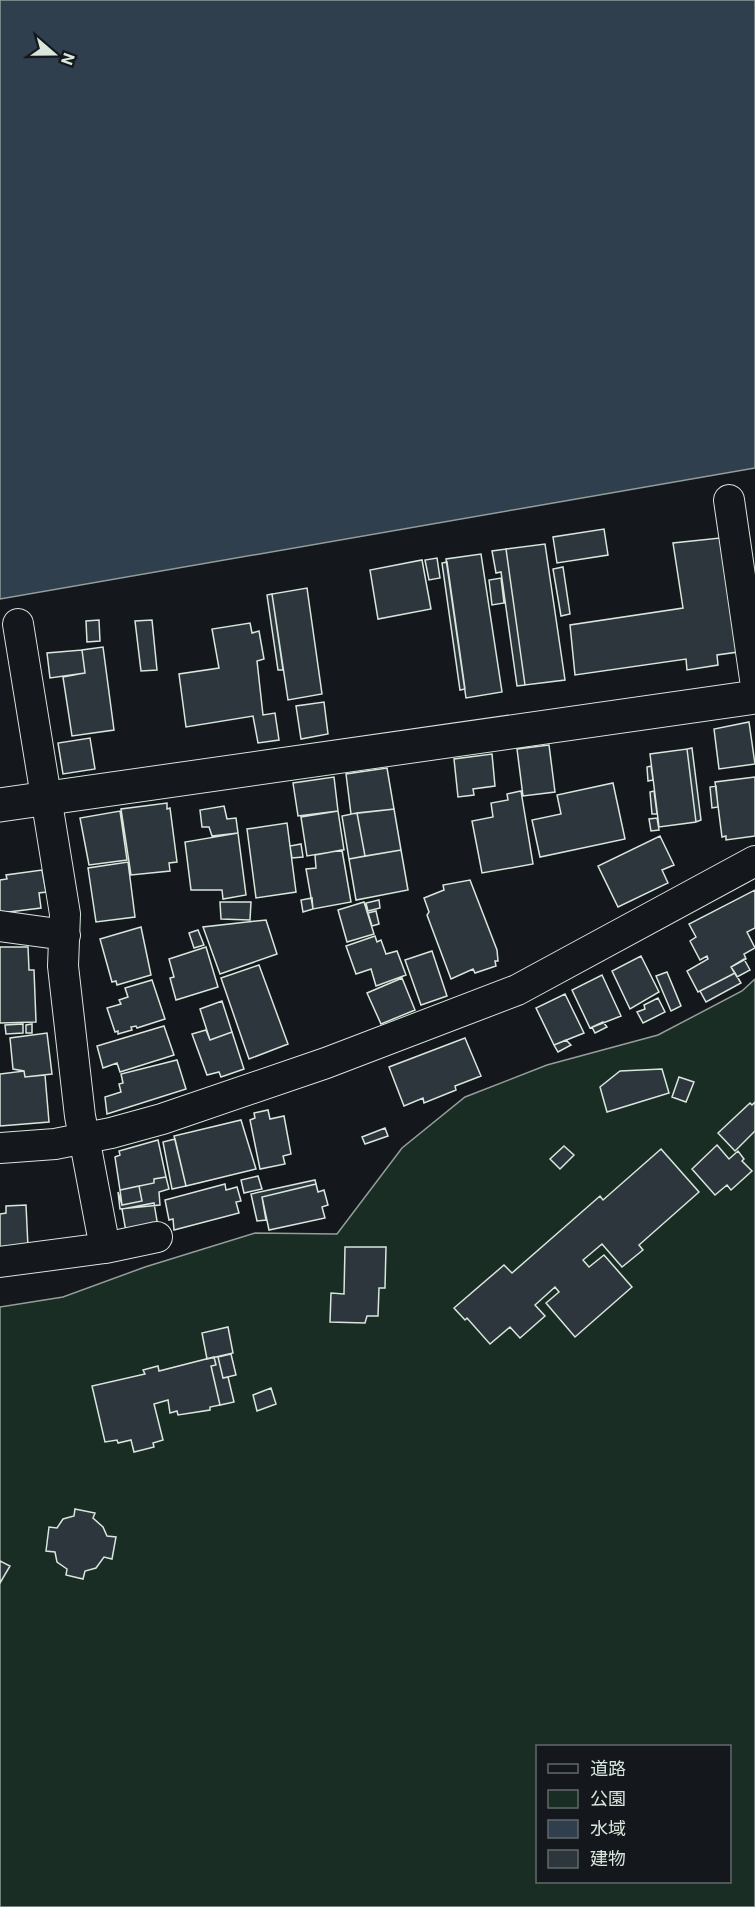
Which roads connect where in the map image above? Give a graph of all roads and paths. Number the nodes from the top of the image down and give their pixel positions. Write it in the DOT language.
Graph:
graph roads {
  1 [pos="729,500"];
  2 [pos="18,624"];
  3 [pos="755,679"];
  4 [pos="755,697"];
  5 [pos="46,797"];
  6 [pos="0,805"];
  7 [pos="755,861"];
  8 [pos="0,926"];
  9 [pos="65,935"];
  10 [pos="84,1139"];
  11 [pos="0,1148"];
  12 [pos="157,1237"];
  13 [pos="105,1248"];
  14 [pos="0,1262"];
  1 -- 3 [label="street"];
  2 -- 5 [label="street"];
  4 -- 5 [label="street"];
  5 -- 6 [label="street"];
  5 -- 9 [label="street"];
  7 -- 10 [label="street"];
  8 -- 9 [label="street"];
  9 -- 10 [label="street"];
  10 -- 11 [label="street"];
  10 -- 13 [label="street"];
  12 -- 13 [label="street"];
  13 -- 14 [label="street"];
}
